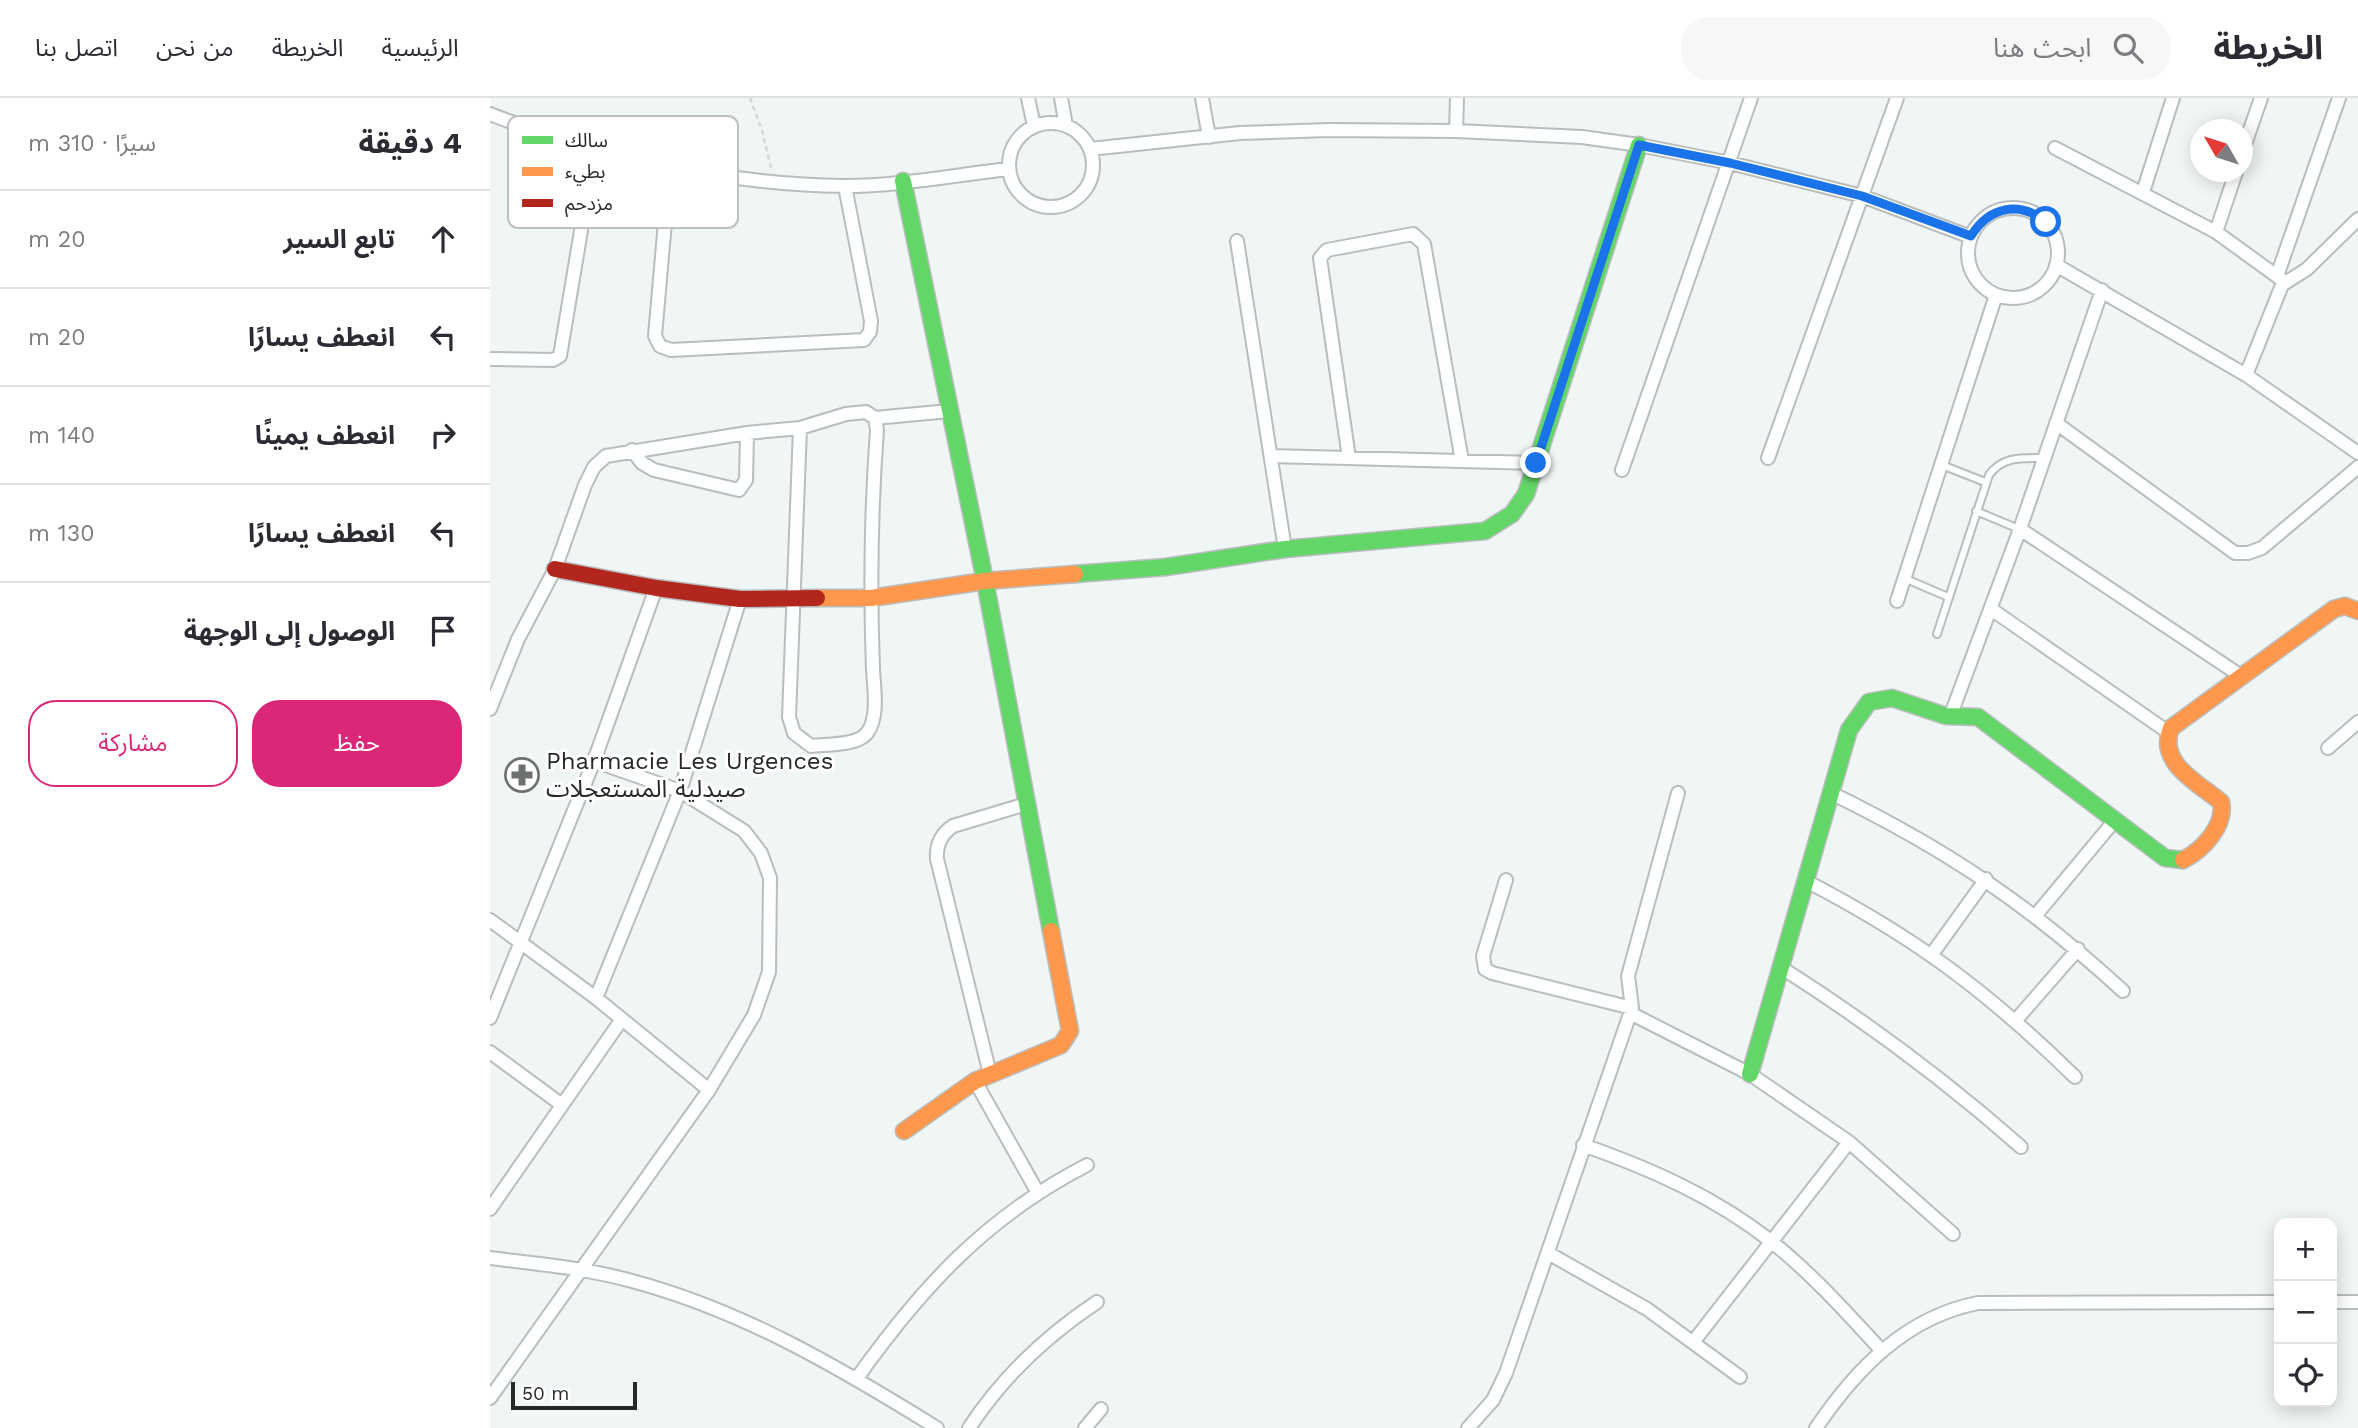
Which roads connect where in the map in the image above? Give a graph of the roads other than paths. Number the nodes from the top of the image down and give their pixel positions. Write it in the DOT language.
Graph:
graph roads {
  1 [pos="1028,98"];
  2 [pos="1061,98"];
  3 [pos="1202,98"];
  4 [pos="1457,98"];
  5 [pos="1751,98"];
  6 [pos="1897,98"];
  7 [pos="2173,98"];
  8 [pos="2261,98"];
  9 [pos="2339,98"];
  10 [pos="490,114"];
  11 [pos="508,120"];
  12 [pos="2253,121"];
  13 [pos="1066,125"];
  14 [pos="1034,126"];
  15 [pos="1456,131"];
  16 [pos="1209,137"];
  17 [pos="1639,145"];
  18 [pos="2055,148"];
  19 [pos="1090,149"];
  20 [pos="1730,163"];
  21 [pos="1009,169"];
  22 [pos="738,175"];
  23 [pos="903,181"];
  24 [pos="2233,182"];
  25 [pos="845,186"];
  26 [pos="2143,192"];
  27 [pos="1862,196"];
  28 [pos="2358,219"];
  29 [pos="581,228"];
  30 [pos="664,228"];
  31 [pos="2216,232"];
  32 [pos="1971,236"];
  33 [pos="1237,241"];
  34 [pos="2056,265"];
  35 [pos="2281,279"];
  36 [pos="2102,290"];
  37 [pos="1996,295"];
  38 [pos="490,359"];
  39 [pos="2246,375"];
  40 [pos="948,411"];
  41 [pos="875,418"];
  42 [pos="2056,423"];
  43 [pos="800,428"];
  44 [pos="747,433"];
  45 [pos="632,450"];
  46 [pos="2358,453"];
  47 [pos="1271,456"];
  48 [pos="1349,458"];
  49 [pos="1768,458"];
  50 [pos="2044,458"];
  51 [pos="1462,461"];
  52 [pos="1536,463"];
  53 [pos="1941,464"];
  54 [pos="2358,467"];
  55 [pos="1622,470"];
  56 [pos="1985,482"];
  57 [pos="1976,511"];
  58 [pos="2020,529"];
  59 [pos="1285,549"];
  60 [pos="555,569"];
  61 [pos="1904,578"];
  62 [pos="985,581"];
  63 [pos="656,588"];
  64 [pos="1948,597"];
  65 [pos="871,598"];
  66 [pos="740,599"];
  67 [pos="793,599"];
  68 [pos="1897,601"];
  69 [pos="1991,609"];
  70 [pos="2358,611"];
  71 [pos="1937,634"];
  72 [pos="2241,676"];
  73 [pos="490,709"];
  74 [pos="1950,717"];
  75 [pos="2358,722"];
  76 [pos="2168,732"];
  77 [pos="2328,748"];
  78 [pos="594,761"];
  79 [pos="680,791"];
  80 [pos="1678,793"];
  81 [pos="1831,793"];
  82 [pos="1026,804"];
  83 [pos="2115,820"];
  84 [pos="1986,879"];
  85 [pos="1506,880"];
  86 [pos="1808,881"];
  87 [pos="2036,915"];
  88 [pos="490,920"];
  89 [pos="520,942"];
  90 [pos="2078,949"];
  91 [pos="1932,954"];
  92 [pos="1782,968"];
  93 [pos="2123,991"];
  94 [pos="596,998"];
  95 [pos="1631,1010"];
  96 [pos="490,1018"];
  97 [pos="622,1019"];
  98 [pos="2016,1020"];
  99 [pos="490,1052"];
  100 [pos="1750,1074"];
  101 [pos="2075,1077"];
  102 [pos="983,1078"];
  103 [pos="709,1090"];
  104 [pos="562,1105"];
  105 [pos="904,1131"];
  106 [pos="1849,1142"];
  107 [pos="1583,1145"];
  108 [pos="2021,1147"];
  109 [pos="1087,1165"];
  110 [pos="1038,1193"];
  111 [pos="490,1209"];
  112 [pos="1953,1234"];
  113 [pos="1772,1242"];
  114 [pos="1548,1253"];
  115 [pos="490,1258"];
  116 [pos="583,1270"];
  117 [pos="1097,1302"];
  118 [pos="2274,1302"];
  119 [pos="2337,1302"];
  120 [pos="2358,1302"];
  121 [pos="1694,1341"];
  122 [pos="1882,1351"];
  123 [pos="1740,1377"];
  124 [pos="857,1378"];
  125 [pos="490,1398"];
  126 [pos="1101,1409"];
  127 [pos="937,1428"];
  128 [pos="969,1428"];
  129 [pos="1085,1428"];
  130 [pos="1468,1428"];
  131 [pos="1816,1428"];
  1 -- 14 [label="street"];
  2 -- 13 [label="street"];
  3 -- 16 [label="street"];
  4 -- 15 [label="street"];
  5 -- 20 [label="street"];
  6 -- 27 [label="street"];
  7 -- 26 [label="street"];
  8 -- 12 [label="street"];
  9 -- 35 [label="street"];
  10 -- 11 [label="street"];
  13 -- 14 [label="street"];
  13 -- 19 [label="street"];
  14 -- 21 [label="street"];
  15 -- 16 [label="street"];
  15 -- 17 [label="street"];
  16 -- 19 [label="street"];
  17 -- 20 [label="street"];
  17 -- 52 [label="street"];
  18 -- 26 [label="street"];
  19 -- 21 [label="street"];
  20 -- 27 [label="street"];
  20 -- 55 [label="street"];
  21 -- 23 [label="street"];
  22 -- 25 [label="street"];
  23 -- 25 [label="street"];
  23 -- 40 [label="street"];
  24 -- 31 [label="street"];
  25 -- 30 [label="street"];
  26 -- 31 [label="street"];
  27 -- 32 [label="street"];
  27 -- 49 [label="street"];
  28 -- 35 [label="street"];
  29 -- 38 [label="street"];
  31 -- 35 [label="street"];
  32 -- 34 [label="street"];
  32 -- 37 [label="street"];
  33 -- 47 [label="street"];
  34 -- 36 [label="street"];
  34 -- 37 [label="street"];
  35 -- 39 [label="street"];
  36 -- 39 [label="street"];
  36 -- 42 [label="street"];
  37 -- 53 [label="street"];
  39 -- 46 [label="street"];
  40 -- 41 [label="street"];
  40 -- 62 [label="street"];
  41 -- 43 [label="street"];
  41 -- 65 [label="street"];
  42 -- 50 [label="street"];
  42 -- 54 [label="street"];
  43 -- 44 [label="street"];
  43 -- 67 [label="street"];
  44 -- 45 [label="street"];
  44 -- 45 [label="street"];
  45 -- 60 [label="street"];
  47 -- 48 [label="street"];
  47 -- 59 [label="street"];
  48 -- 51 [label="street"];
  48 -- 51 [label="street"];
  50 -- 56 [label="lane"];
  50 -- 58 [label="street"];
  51 -- 52 [label="street"];
  52 -- 59 [label="street"];
  53 -- 56 [label="lane"];
  53 -- 61 [label="street"];
  56 -- 57 [label="lane"];
  57 -- 58 [label="lane"];
  57 -- 64 [label="lane"];
  58 -- 69 [label="street"];
  58 -- 72 [label="street"];
  59 -- 62 [label="street"];
  60 -- 63 [label="street"];
  60 -- 73 [label="street"];
  61 -- 64 [label="lane"];
  61 -- 68 [label="street"];
  62 -- 65 [label="street"];
  62 -- 82 [label="street"];
  63 -- 66 [label="street"];
  63 -- 78 [label="street"];
  64 -- 71 [label="lane"];
  65 -- 67 [label="street"];
  65 -- 67 [label="street"];
  66 -- 67 [label="street"];
  66 -- 79 [label="street"];
  69 -- 74 [label="street"];
  69 -- 76 [label="street"];
  70 -- 72 [label="street"];
  72 -- 76 [label="street"];
  74 -- 81 [label="street"];
  74 -- 83 [label="street"];
  75 -- 77 [label="street"];
  76 -- 83 [label="street"];
  78 -- 79 [label="street"];
  78 -- 89 [label="street"];
  79 -- 94 [label="street"];
  79 -- 103 [label="street"];
  80 -- 95 [label="street"];
  81 -- 84 [label="street"];
  81 -- 86 [label="street"];
  82 -- 102 [label="street"];
  82 -- 102 [label="street"];
  83 -- 87 [label="street"];
  84 -- 87 [label="street"];
  84 -- 91 [label="street"];
  85 -- 95 [label="street"];
  86 -- 91 [label="street"];
  86 -- 92 [label="street"];
  87 -- 90 [label="street"];
  88 -- 89 [label="street"];
  89 -- 94 [label="street"];
  89 -- 96 [label="street"];
  90 -- 93 [label="street"];
  90 -- 98 [label="street"];
  91 -- 98 [label="street"];
  92 -- 100 [label="street"];
  92 -- 108 [label="street"];
  94 -- 97 [label="street"];
  95 -- 100 [label="street"];
  95 -- 107 [label="street"];
  97 -- 103 [label="street"];
  97 -- 104 [label="street"];
  98 -- 101 [label="street"];
  99 -- 104 [label="street"];
  100 -- 106 [label="street"];
  102 -- 105 [label="street"];
  102 -- 110 [label="street"];
  103 -- 116 [label="street"];
  104 -- 111 [label="street"];
  106 -- 112 [label="street"];
  106 -- 113 [label="street"];
  107 -- 113 [label="street"];
  107 -- 114 [label="street"];
  109 -- 110 [label="street"];
  110 -- 124 [label="street"];
  113 -- 121 [label="street"];
  113 -- 122 [label="street"];
  114 -- 121 [label="street"];
  114 -- 130 [label="street"];
  115 -- 116 [label="street"];
  116 -- 124 [label="street"];
  116 -- 125 [label="street"];
  117 -- 128 [label="street"];
  118 -- 122 [label="street"];
  119 -- 120 [label="street"];
  121 -- 123 [label="street"];
  122 -- 131 [label="street"];
  124 -- 127 [label="street"];
  126 -- 129 [label="street"];
}
